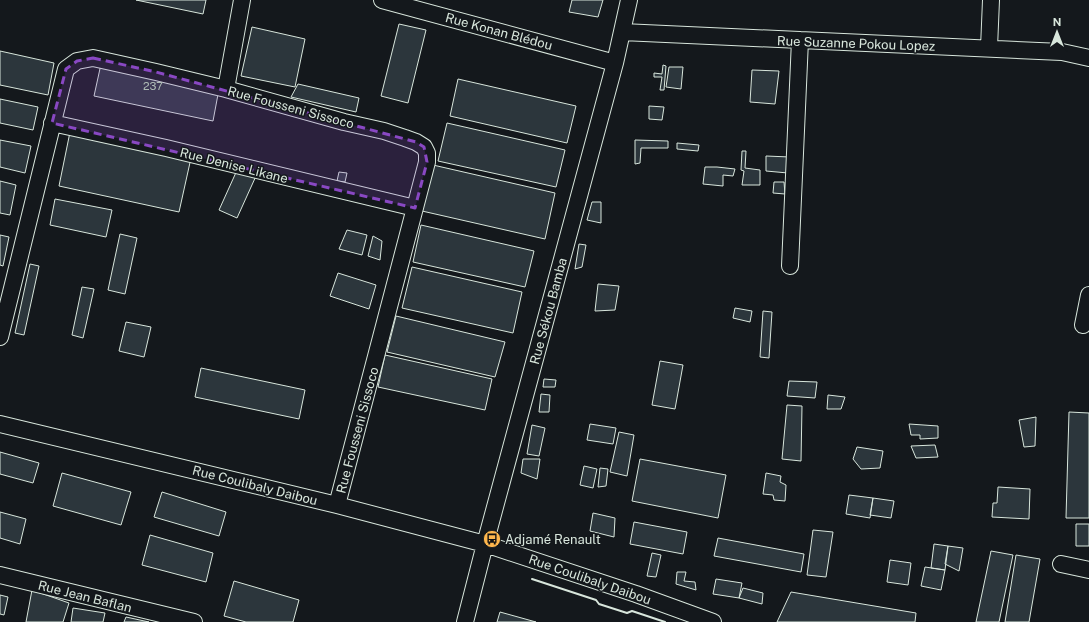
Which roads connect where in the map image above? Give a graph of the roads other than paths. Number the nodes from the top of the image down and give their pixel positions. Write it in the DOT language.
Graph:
graph roads {
  1 [pos="242,0"];
  2 [pos="382,0"];
  3 [pos="629,0"];
  4 [pos="991,0"];
  5 [pos="622,32"];
  6 [pos="800,40"];
  7 [pos="989,48"];
  8 [pos="1089,58"];
  9 [pos="615,62"];
  10 [pos="226,89"];
  11 [pos="52,123"];
  12 [pos="415,208"];
  13 [pos="790,266"];
  14 [pos="1089,295"];
  15 [pos="1083,326"];
  16 [pos="0,337"];
  17 [pos="0,424"];
  18 [pos="337,505"];
  19 [pos="485,544"];
  20 [pos="1061,564"];
  21 [pos="1089,570"];
  22 [pos="0,575"];
  23 [pos="194,622"];
  24 [pos="465,622"];
  25 [pos="713,622"];
  1 -- 10 [label="street"];
  2 -- 9 [label="street, Rue Konan Blédou"];
  3 -- 5 [label="street, Rue Sékou Bamba"];
  4 -- 7 [label="street"];
  5 -- 6 [label="street, Rue Suzanne Pokou Lopez"];
  5 -- 9 [label="street, Rue Sékou Bamba"];
  6 -- 7 [label="street, Rue Suzanne Pokou Lopez"];
  6 -- 13 [label="street"];
  7 -- 8 [label="street, Rue Suzanne Pokou Lopez"];
  9 -- 19 [label="street, Rue Sékou Bamba"];
  10 -- 11 [label="street, Rue Fousseni Sissoco"];
  10 -- 12 [label="street, Rue Fousseni Sissoco"];
  11 -- 12 [label="street, Rue Denise Likane"];
  11 -- 16 [label="street, Rue Fousseni Sissoco"];
  12 -- 18 [label="street, Rue Fousseni Sissoco"];
  14 -- 15 [label="street"];
  17 -- 18 [label="street, Rue Coulibaly Daibou"];
  18 -- 19 [label="street, Rue Coulibaly Daibou"];
  19 -- 24 [label="street, Rue Sékou Bamba"];
  19 -- 25 [label="street, Rue Coulibaly Daibou"];
  20 -- 21 [label="street"];
  22 -- 23 [label="street, Rue Jean Baflan"];
}
